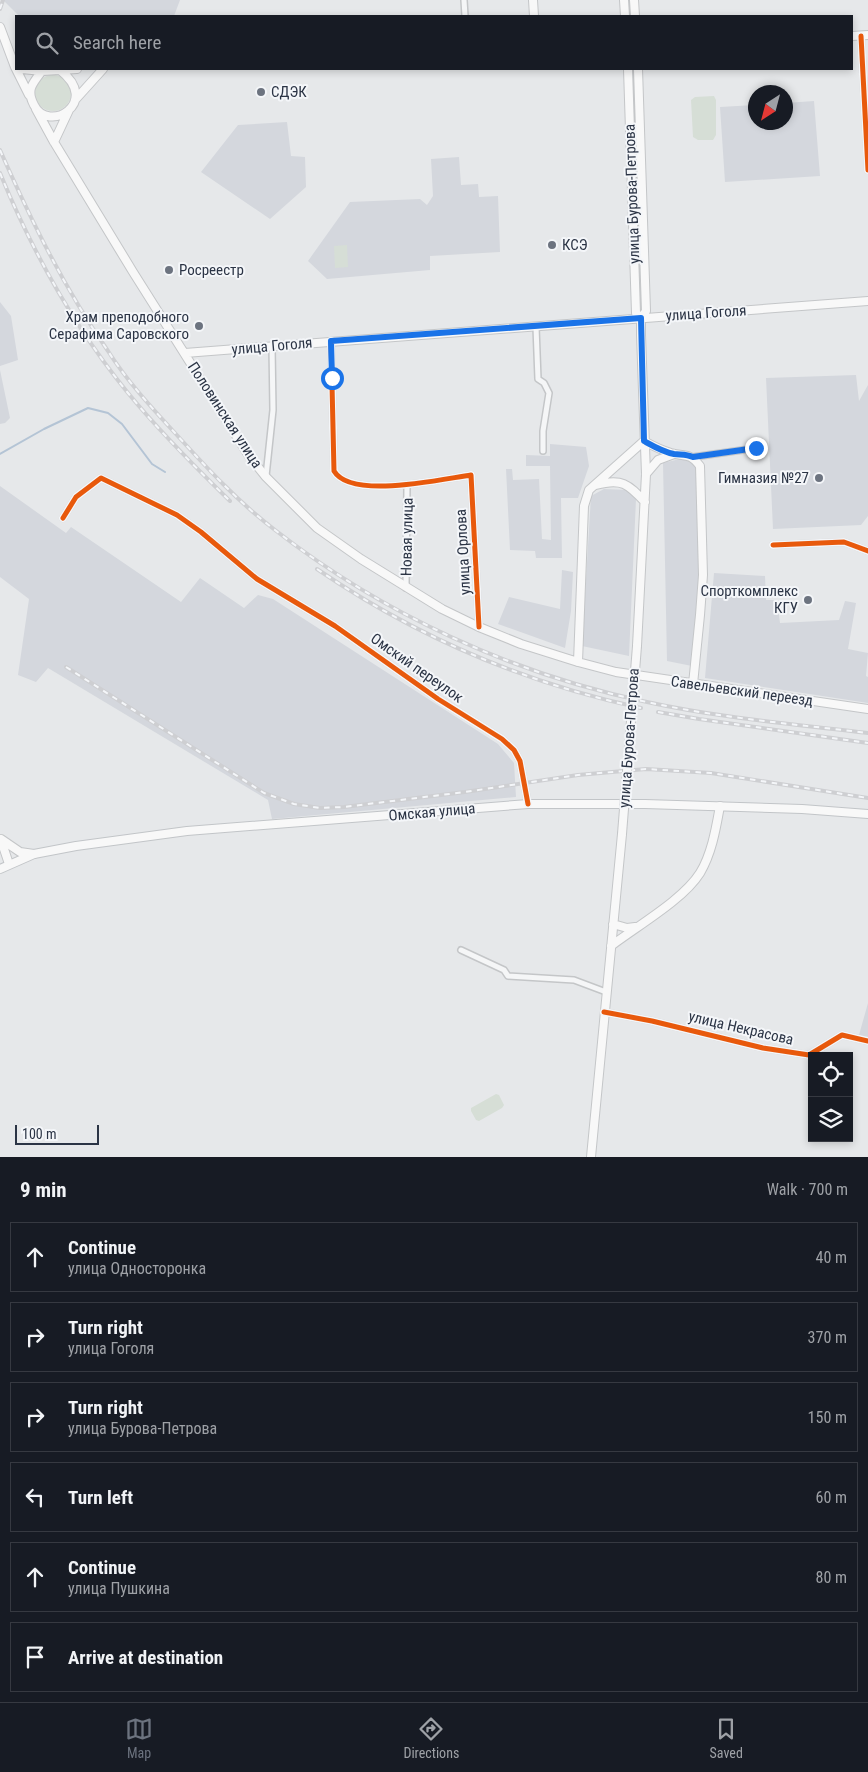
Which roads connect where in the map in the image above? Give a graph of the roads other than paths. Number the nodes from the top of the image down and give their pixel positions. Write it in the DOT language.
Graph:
graph roads {
  1 [pos="464,0"];
  2 [pos="533,0"];
  3 [pos="624,0"];
  4 [pos="634,0"];
  5 [pos="465,15"];
  6 [pos="534,15"];
  7 [pos="625,15"];
  8 [pos="635,15"];
  9 [pos="0,27"];
  10 [pos="864,36"];
  11 [pos="15,61"];
  12 [pos="19,70"];
  13 [pos="34,70"];
  14 [pos="60,70"];
  15 [pos="102,70"];
  16 [pos="628,70"];
  17 [pos="638,70"];
  18 [pos="42,71"];
  19 [pos="29,95"];
  20 [pos="75,100"];
  21 [pos="36,109"];
  22 [pos="69,110"];
  23 [pos="54,142"];
  24 [pos="868,170"];
  25 [pos="868,301"];
  26 [pos="641,318"];
  27 [pos="536,327"];
  28 [pos="331,341"];
  29 [pos="272,347"];
  30 [pos="185,353"];
  31 [pos="644,441"];
  32 [pos="764,447"];
  33 [pos="543,451"];
  34 [pos="674,454"];
  35 [pos="693,457"];
  36 [pos="646,474"];
  37 [pos="266,476"];
  38 [pos="407,486"];
  39 [pos="594,486"];
  40 [pos="645,502"];
  41 [pos="63,518"];
  42 [pos="773,545"];
  43 [pos="868,551"];
  44 [pos="406,588"];
  45 [pos="479,628"];
  46 [pos="578,662"];
  47 [pos="616,672"];
  48 [pos="692,684"];
  49 [pos="868,709"];
  50 [pos="528,804"];
  51 [pos="720,806"];
  52 [pos="868,814"];
  53 [pos="0,839"];
  54 [pos="34,854"];
  55 [pos="8,864"];
  56 [pos="0,869"];
  57 [pos="613,924"];
  58 [pos="635,927"];
  59 [pos="611,946"];
  60 [pos="461,950"];
  61 [pos="606,992"];
  62 [pos="604,1012"];
  63 [pos="868,1041"];
  64 [pos="591,1157"];
  1 -- 5 [label="street"];
  2 -- 6 [label="main road"];
  3 -- 7 [label="main road"];
  4 -- 8 [label="main road"];
  9 -- 11 [label="main road"];
  10 -- 24 [label="street"];
  12 -- 19 [label="main road"];
  13 -- 18 [label="main road"];
  14 -- 18 [label="main road"];
  14 -- 20 [label="main road"];
  15 -- 20 [label="main road"];
  16 -- 26 [label="main road, улица Бурова-Петрова"];
  17 -- 26 [label="main road, улица Бурова-Петрова"];
  18 -- 19 [label="main road"];
  19 -- 21 [label="main road"];
  20 -- 22 [label="main road"];
  21 -- 22 [label="main road"];
  21 -- 23 [label="main road, Половинская улица"];
  22 -- 23 [label="main road"];
  23 -- 30 [label="main road, Половинская улица"];
  25 -- 26 [label="main road, улица Гоголя"];
  26 -- 27 [label="main road, улица Гоголя"];
  26 -- 31 [label="main road, улица Бурова-Петрова"];
  27 -- 28 [label="main road, улица Гоголя"];
  27 -- 33 [label="street"];
  28 -- 29 [label="main road, улица Гоголя"];
  28 -- 38 [label="street"];
  29 -- 30 [label="main road, улица Гоголя"];
  29 -- 37 [label="street"];
  30 -- 37 [label="main road, Половинская улица"];
  31 -- 34 [label="main road"];
  31 -- 36 [label="main road, улица Бурова-Петрова"];
  31 -- 39 [label="main road"];
  32 -- 35 [label="street"];
  34 -- 35 [label="main road"];
  34 -- 36 [label="main road"];
  35 -- 48 [label="main road"];
  36 -- 40 [label="main road, улица Бурова-Петрова"];
  37 -- 44 [label="main road, Половинская улица"];
  38 -- 44 [label="street, Новая улица"];
  38 -- 45 [label="street, улица Орлова"];
  39 -- 40 [label="main road"];
  39 -- 46 [label="main road"];
  40 -- 57 [label="main road, улица Бурова-Петрова, bridge"];
  41 -- 50 [label="street, Омский переулок"];
  42 -- 43 [label="street"];
  44 -- 45 [label="main road, Половинская улица"];
  45 -- 46 [label="main road, Половинская улица"];
  46 -- 47 [label="main road, Половинская улица"];
  47 -- 48 [label="main road, Савельевский переезд"];
  48 -- 49 [label="main road, Савельевский переезд"];
  50 -- 51 [label="main road, Омская улица"];
  50 -- 54 [label="main road, Омская улица"];
  51 -- 52 [label="main road, Омская улица"];
  51 -- 58 [label="main road"];
  53 -- 54 [label="main road"];
  53 -- 55 [label="main road"];
  54 -- 55 [label="main road, Омская улица"];
  55 -- 56 [label="main road, Омская улица"];
  57 -- 58 [label="main road"];
  57 -- 59 [label="main road, улица Бурова-Петрова"];
  58 -- 59 [label="main road"];
  59 -- 61 [label="main road, улица Бурова-Петрова"];
  60 -- 61 [label="street"];
  61 -- 62 [label="main road, улица Бурова-Петрова"];
  62 -- 63 [label="street, улица Некрасова"];
  62 -- 64 [label="main road, улица Бурова-Петрова"];
}
